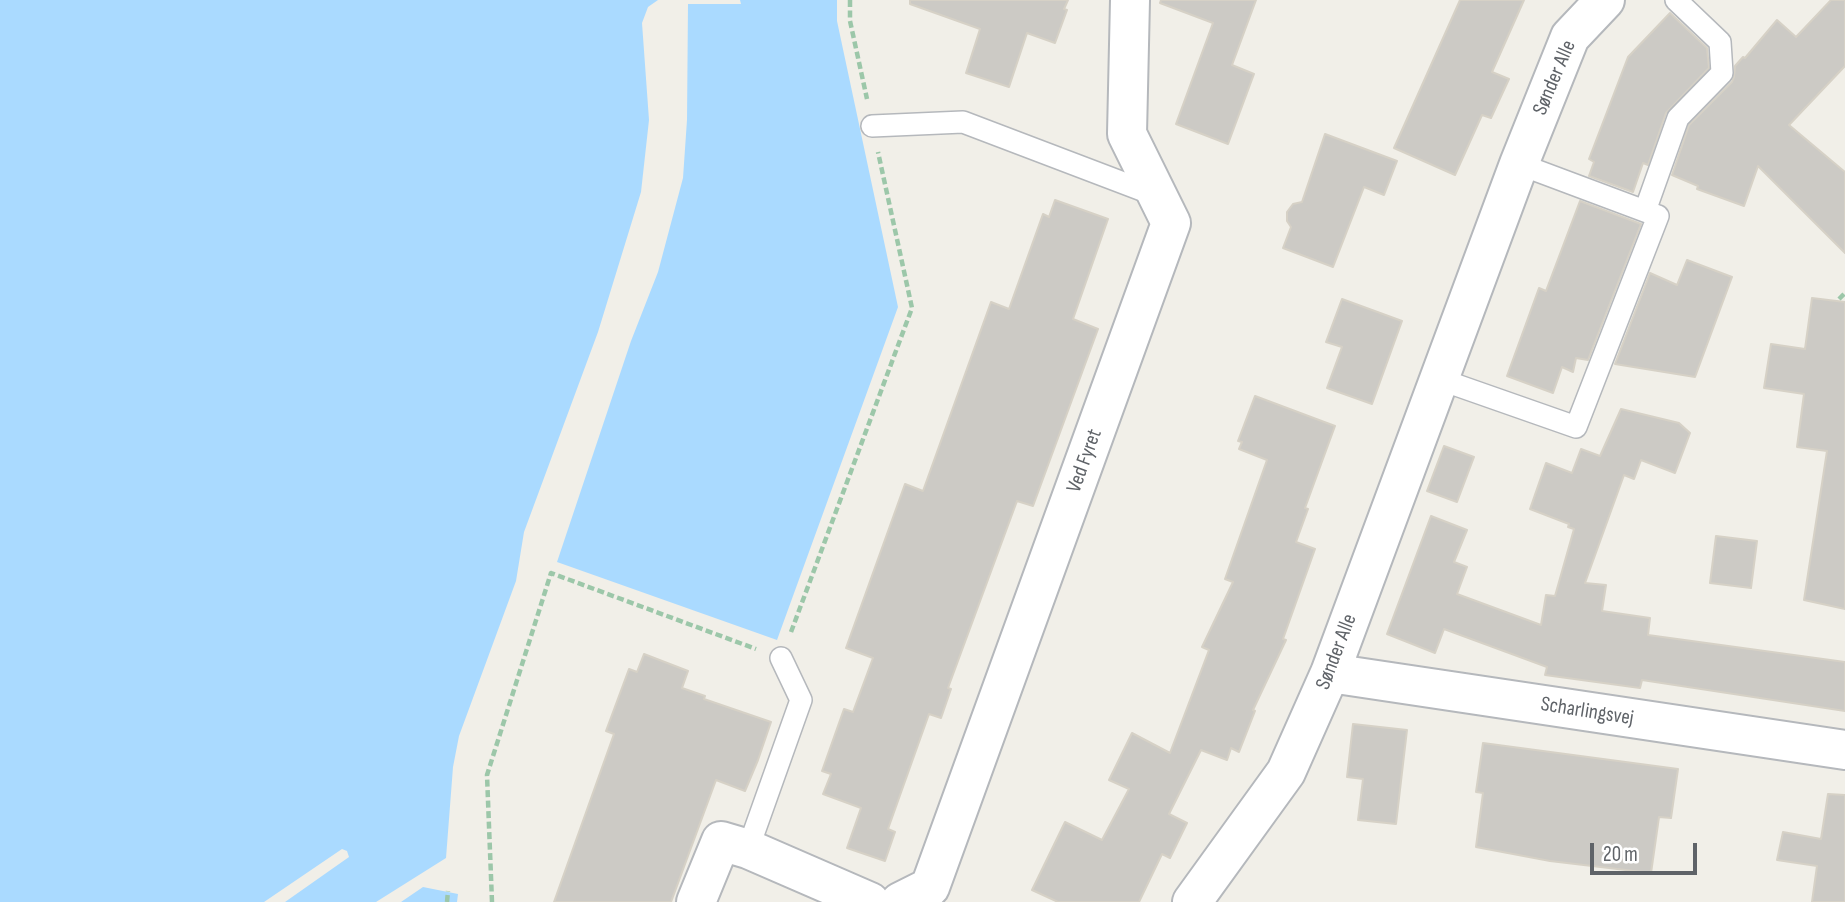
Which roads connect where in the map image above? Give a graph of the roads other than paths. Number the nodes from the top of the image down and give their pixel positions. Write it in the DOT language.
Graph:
graph roads {
  1 [pos="1130,0"];
  2 [pos="1605,0"];
  3 [pos="1676,0"];
  4 [pos="872,125"];
  5 [pos="1519,164"];
  6 [pos="1157,196"];
  7 [pos="1645,211"];
  8 [pos="1439,379"];
  9 [pos="781,658"];
  10 [pos="1330,673"];
  11 [pos="1845,750"];
  12 [pos="748,849"];
  13 [pos="696,902"];
  14 [pos="870,902"];
  15 [pos="900,902"];
  16 [pos="1192,902"];
  1 -- 6 [label="street, Ved Fyret"];
  2 -- 5 [label="street, Sønder Alle"];
  3 -- 7 [label="lane"];
  4 -- 6 [label="lane"];
  5 -- 7 [label="lane"];
  5 -- 8 [label="street, Sønder Alle"];
  6 -- 15 [label="street, Ved Fyret"];
  7 -- 8 [label="lane"];
  8 -- 10 [label="street, Sønder Alle"];
  9 -- 12 [label="lane"];
  10 -- 11 [label="street, Scharlingsvej"];
  10 -- 16 [label="street, Sønder Alle"];
  12 -- 13 [label="street"];
  12 -- 14 [label="street"];
}
